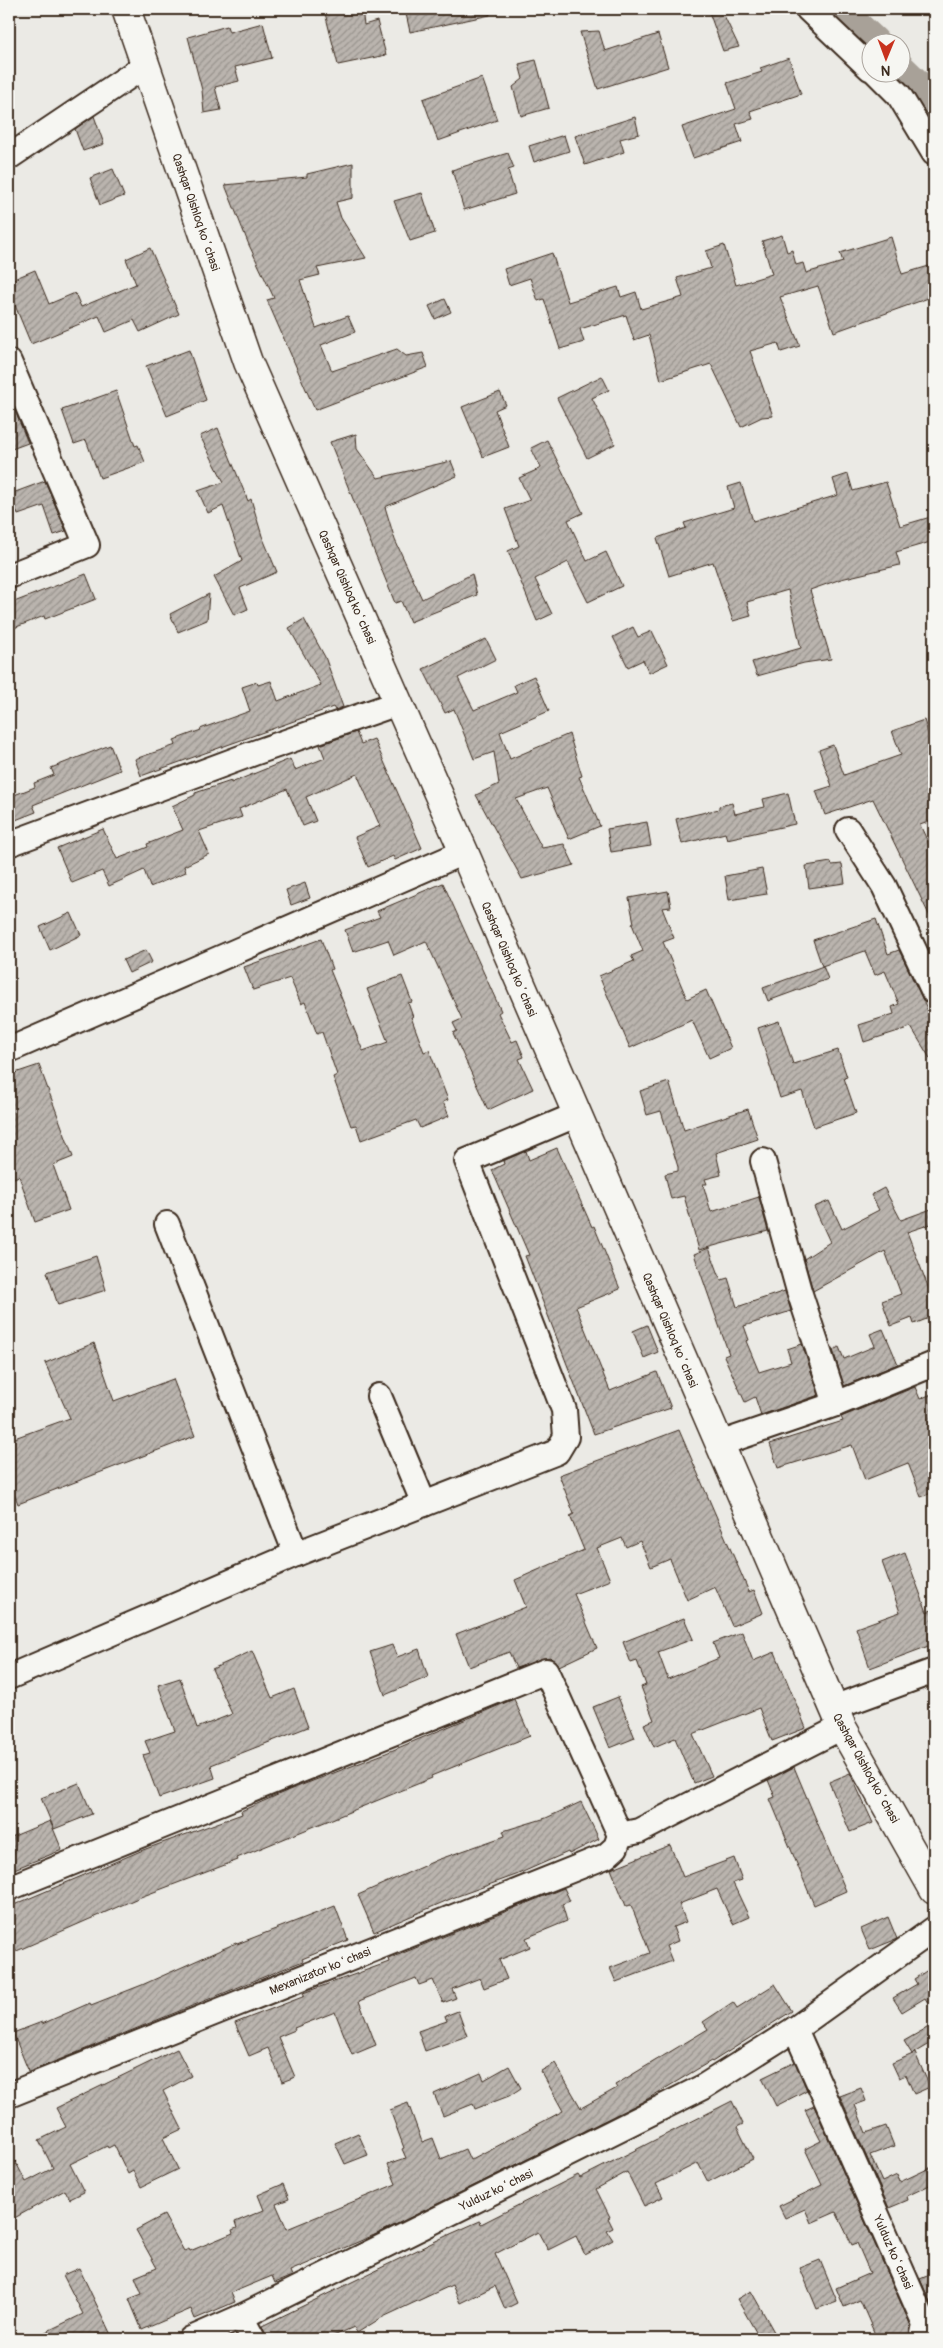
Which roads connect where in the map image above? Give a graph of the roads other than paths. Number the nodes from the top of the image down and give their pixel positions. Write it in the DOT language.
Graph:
graph roads {
  1 [pos="126,9"];
  2 [pos="808,9"];
  3 [pos="860,58"];
  4 [pos="146,66"];
  5 [pos="886,82"];
  6 [pos="934,153"];
  7 [pos="9,157"];
  8 [pos="9,362"];
  9 [pos="9,576"];
  10 [pos="398,704"];
  11 [pos="848,830"];
  12 [pos="9,844"];
  13 [pos="464,852"];
  14 [pos="934,992"];
  15 [pos="9,1050"];
  16 [pos="576,1115"];
  17 [pos="763,1160"];
  18 [pos="167,1224"];
  19 [pos="934,1364"];
  20 [pos="379,1396"];
  21 [pos="836,1404"];
  22 [pos="719,1444"];
  23 [pos="424,1504"];
  24 [pos="296,1554"];
  25 [pos="934,1671"];
  26 [pos="9,1678"];
  27 [pos="838,1718"];
  28 [pos="620,1835"];
  29 [pos="9,1888"];
  30 [pos="934,1890"];
  31 [pos="934,1929"];
  32 [pos="796,2029"];
  33 [pos="9,2095"];
  34 [pos="241,2317"];
  35 [pos="191,2339"];
  36 [pos="252,2339"];
  37 [pos="922,2339"];
  1 -- 4 [label="main road, Qashqar Qishloq koʻchasi"];
  2 -- 3 [label="street"];
  4 -- 7 [label="street"];
  4 -- 10 [label="main road, Qashqar Qishloq koʻchasi"];
  5 -- 6 [label="street"];
  8 -- 9 [label="street"];
  10 -- 12 [label="street"];
  10 -- 13 [label="main road, Qashqar Qishloq koʻchasi"];
  11 -- 14 [label="street"];
  13 -- 15 [label="street"];
  13 -- 16 [label="main road, Qashqar Qishloq koʻchasi"];
  16 -- 22 [label="main road, Qashqar Qishloq koʻchasi"];
  16 -- 23 [label="street"];
  17 -- 21 [label="street"];
  18 -- 24 [label="street"];
  19 -- 21 [label="street"];
  20 -- 23 [label="street"];
  21 -- 22 [label="street"];
  22 -- 27 [label="main road, Qashqar Qishloq koʻchasi"];
  23 -- 24 [label="street"];
  24 -- 26 [label="street"];
  25 -- 27 [label="street"];
  27 -- 28 [label="street"];
  27 -- 30 [label="main road, Qashqar Qishloq koʻchasi"];
  28 -- 29 [label="street"];
  28 -- 33 [label="street, Mexanizator koʻchasi"];
  31 -- 32 [label="street, Yulduz koʻchasi"];
  32 -- 34 [label="street, Yulduz koʻchasi"];
  32 -- 37 [label="street, Yulduz koʻchasi"];
  34 -- 35 [label="street, Yulduz koʻchasi"];
  34 -- 36 [label="street"];
}
